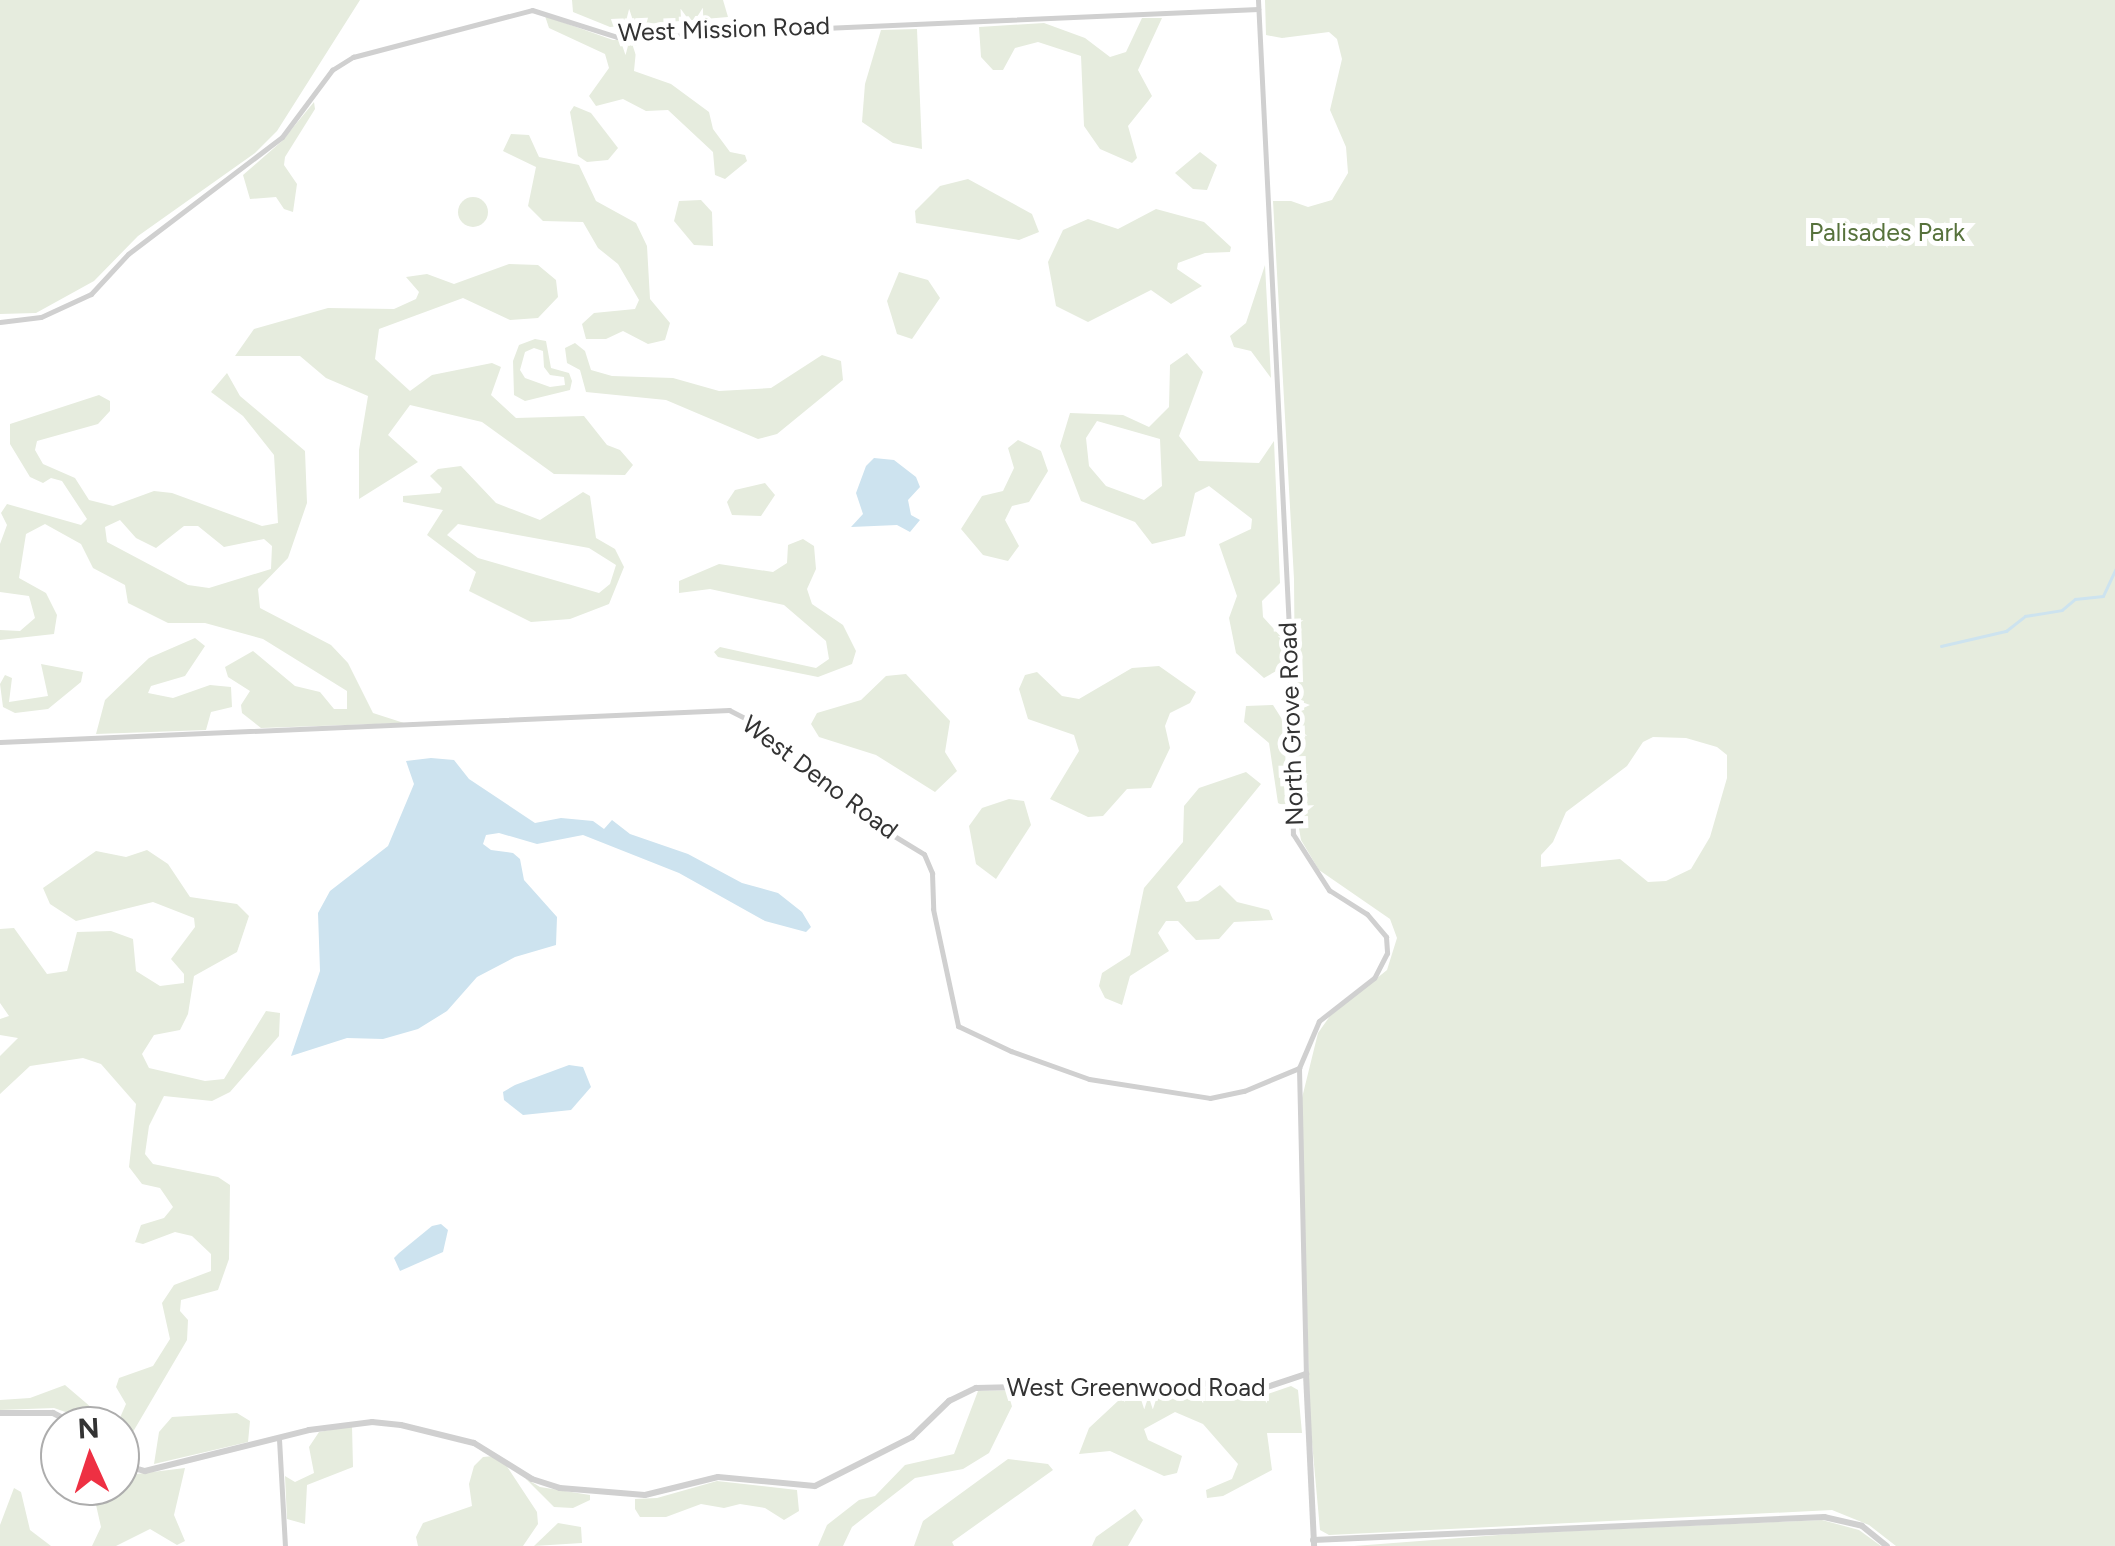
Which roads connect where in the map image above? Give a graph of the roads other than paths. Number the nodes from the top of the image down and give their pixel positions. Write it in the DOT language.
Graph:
graph roads {
  1 [pos="1258,0"];
  2 [pos="1258,9"];
  3 [pos="0,322"];
  4 [pos="0,742"];
  5 [pos="1299,1068"];
  6 [pos="1306,1374"];
  7 [pos="40,1412"];
  8 [pos="0,1413"];
  9 [pos="279,1439"];
  10 [pos="140,1470"];
  11 [pos="1313,1543"];
  12 [pos="285,1546"];
  13 [pos="1886,1546"];
  1 -- 2 [label="street, North Grove Road"];
  2 -- 3 [label="street, West Mission Road"];
  2 -- 5 [label="street, North Grove Road"];
  4 -- 5 [label="street, West Deno Road"];
  5 -- 6 [label="street, North Grove Road"];
  6 -- 9 [label="street, West Greenwood Road"];
  6 -- 11 [label="street"];
  7 -- 8 [label="street"];
  9 -- 10 [label="street, West Greenwood Road"];
  9 -- 12 [label="street"];
  11 -- 13 [label="street"];
}
